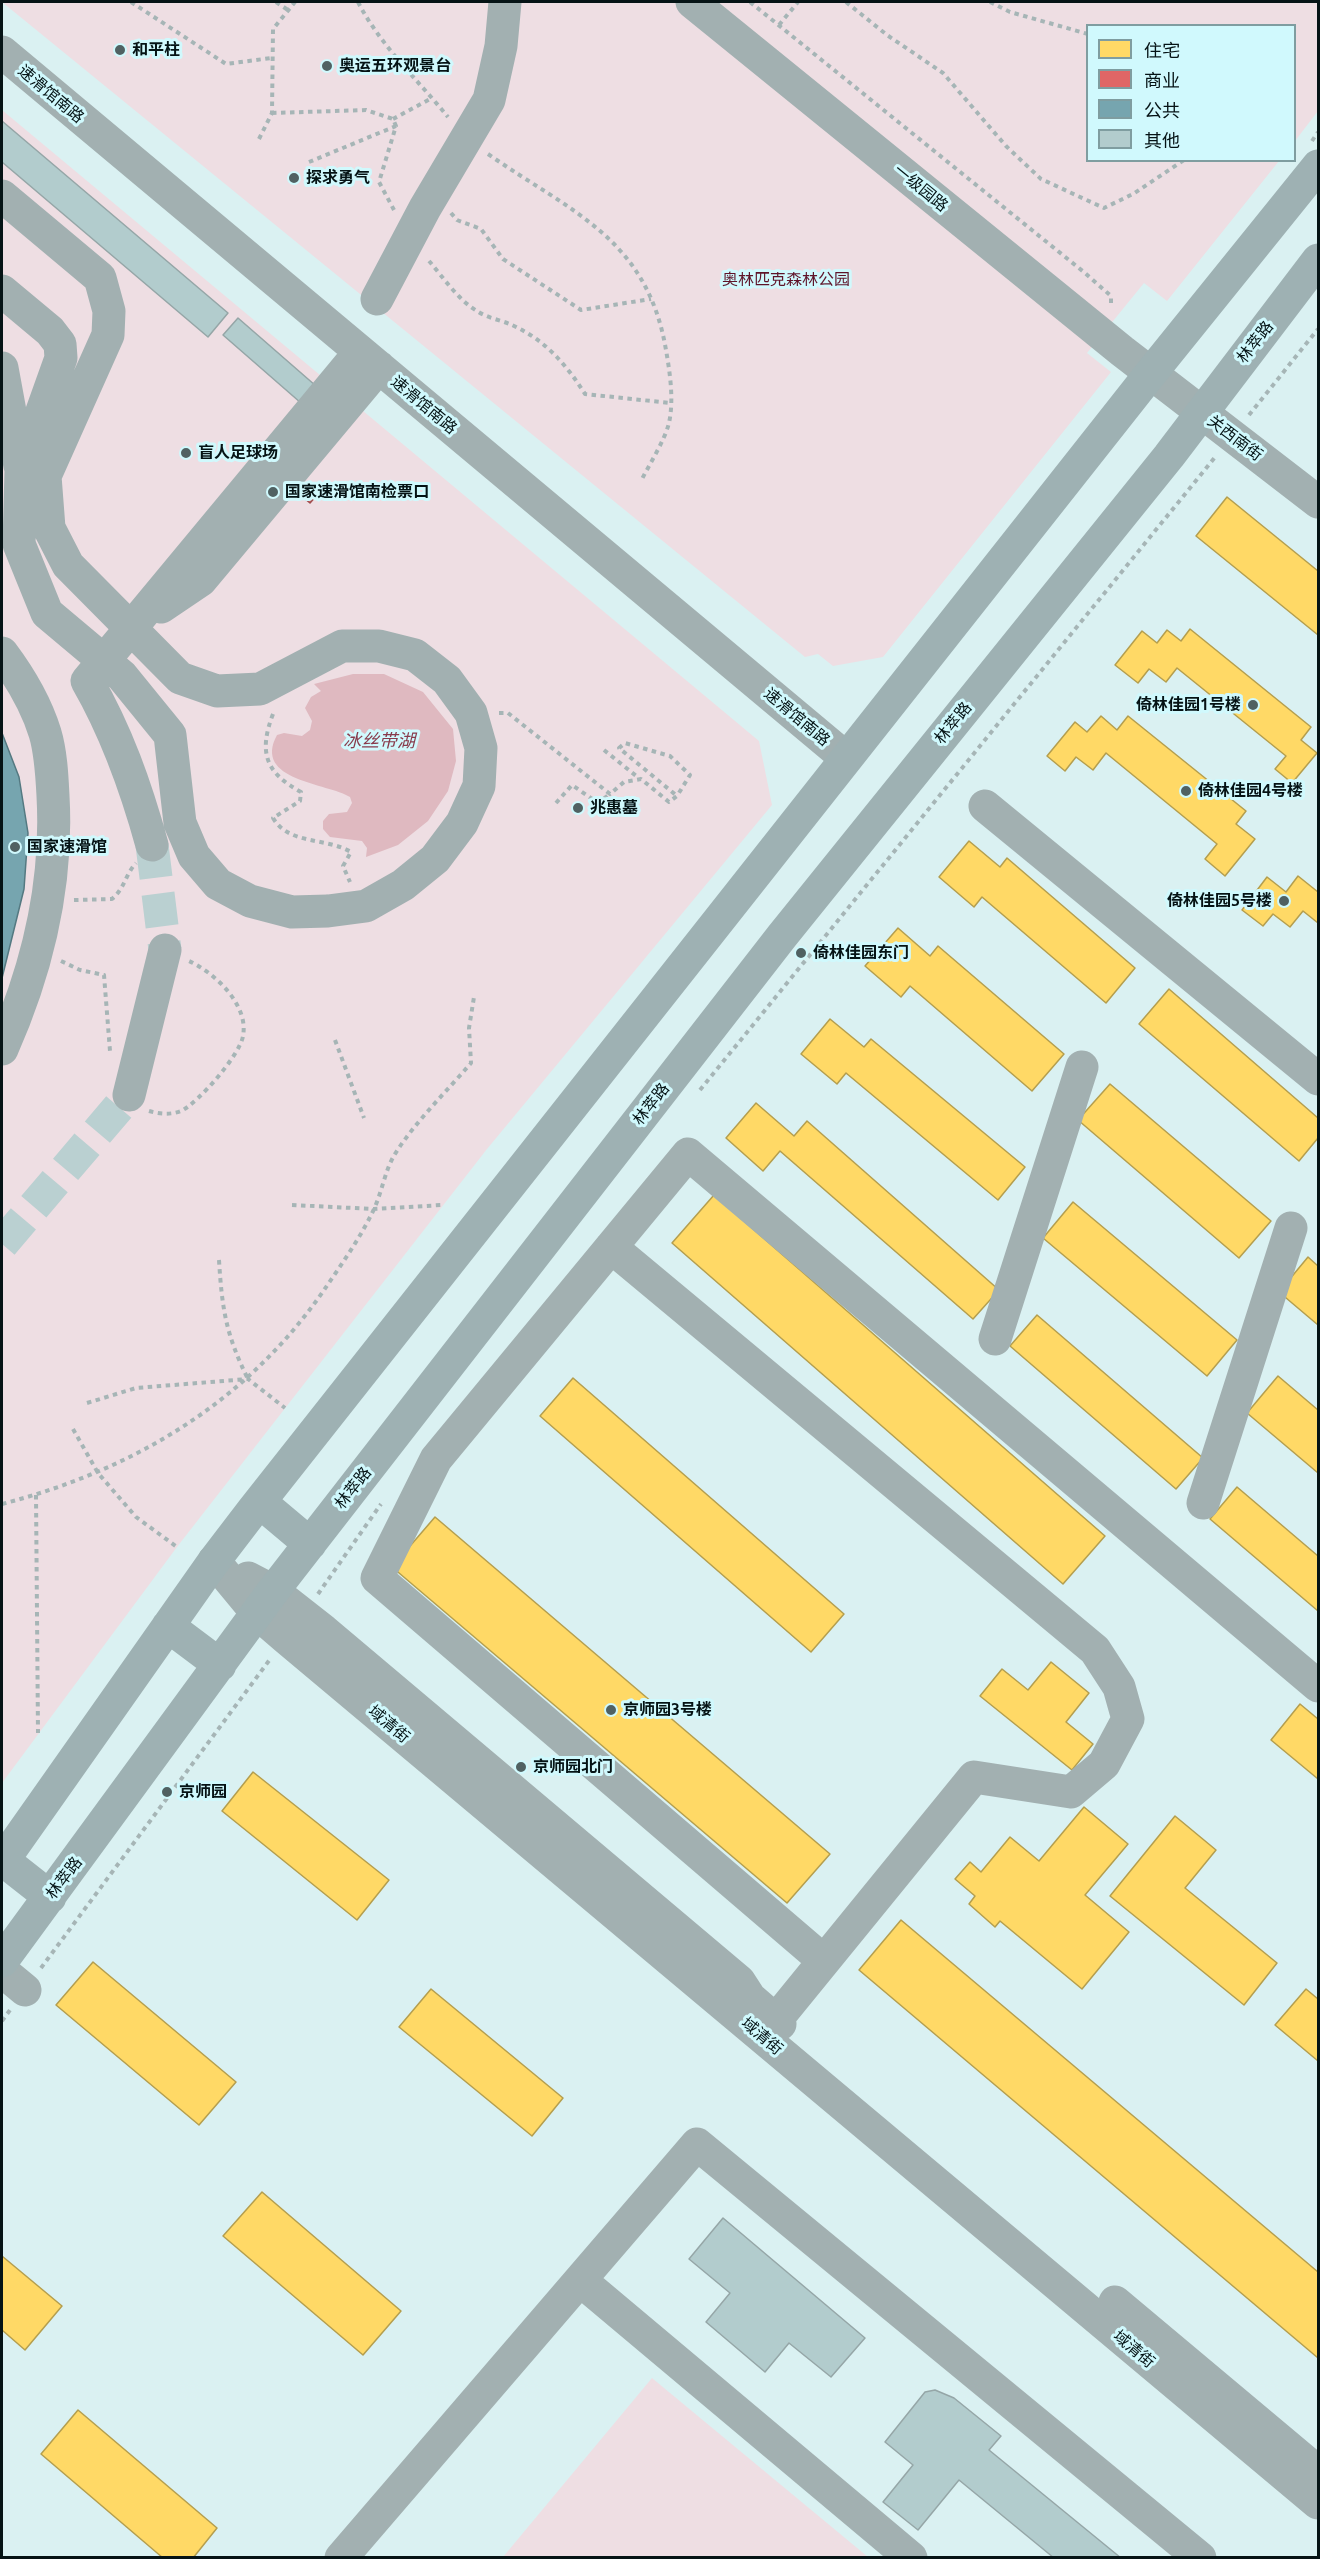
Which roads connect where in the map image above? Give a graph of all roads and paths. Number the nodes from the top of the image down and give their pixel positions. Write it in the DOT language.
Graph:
graph roads {
  1 [pos="131,2"];
  2 [pos="276,2"];
  3 [pos="295,2"];
  4 [pos="358,2"];
  5 [pos="505,2"];
  6 [pos="692,2"];
  7 [pos="750,2"];
  8 [pos="798,2"];
  9 [pos="846,2"];
  10 [pos="990,2"];
  11 [pos="288,10"];
  12 [pos="779,25"];
  13 [pos="1086,33"];
  14 [pos="2,52"];
  15 [pos="271,58"];
  16 [pos="433,98"];
  17 [pos="272,113"];
  18 [pos="393,119"];
  19 [pos="396,126"];
  20 [pos="466,138"];
  21 [pos="259,139"];
  22 [pos="309,162"];
  23 [pos="1181,162"];
  24 [pos="1318,166"];
  25 [pos="434,193"];
  26 [pos="2,196"];
  27 [pos="409,237"];
  28 [pos="1318,260"];
  29 [pos="2,291"];
  30 [pos="376,299"];
  31 [pos="651,299"];
  32 [pos="1110,341"];
  33 [pos="369,360"];
  34 [pos="2,368"];
  35 [pos="1151,373"];
  36 [pos="45,400"];
  37 [pos="670,403"];
  38 [pos="1200,412"];
  39 [pos="8,428"];
  40 [pos="21,470"];
  41 [pos="641,481"];
  42 [pos="1318,502"];
  43 [pos="130,628"];
  44 [pos="2,653"];
  45 [pos="103,660"];
  46 [pos="276,707"];
  47 [pos="471,713"];
  48 [pos="604,750"];
  49 [pos="846,758"];
  50 [pos="640,779"];
  51 [pos="610,794"];
  52 [pos="677,796"];
  53 [pos="556,803"];
  54 [pos="985,806"];
  55 [pos="145,853"];
  56 [pos="49,897"];
  57 [pos="380,898"];
  58 [pos="39,950"];
  59 [pos="165,950"];
  60 [pos="474,997"];
  61 [pos="335,1040"];
  62 [pos="2,1049"];
  63 [pos="111,1056"];
  64 [pos="1082,1066"];
  65 [pos="1318,1079"];
  66 [pos="135,1102"];
  67 [pos="364,1118"];
  68 [pos="292,1205"];
  69 [pos="442,1205"];
  70 [pos="374,1209"];
  71 [pos="1290,1228"];
  72 [pos="611,1247"];
  73 [pos="219,1260"];
  74 [pos="995,1340"];
  75 [pos="248,1379"];
  76 [pos="87,1403"];
  77 [pos="285,1408"];
  78 [pos="73,1429"];
  79 [pos="98,1473"];
  80 [pos="36,1495"];
  81 [pos="260,1502"];
  82 [pos="1203,1503"];
  83 [pos="2,1504"];
  84 [pos="310,1544"];
  85 [pos="197,1553"];
  86 [pos="265,1602"];
  87 [pos="168,1626"];
  88 [pos="220,1665"];
  89 [pos="1318,1686"];
  90 [pos="38,1733"];
  91 [pos="2,1861"];
  92 [pos="50,1897"];
  93 [pos="2,1961"];
  94 [pos="824,1961"];
  95 [pos="776,2020"];
  96 [pos="580,2280"];
  97 [pos="1318,2472"];
  98 [pos="1318,2503"];
  99 [pos="341,2558"];
  100 [pos="911,2558"];
  101 [pos="1200,2558"];
  1 -- 15 [label="path"];
  2 -- 11 [label="path"];
  3 -- 11 [label="path"];
  4 -- 16 [label="path"];
  5 -- 20 [label="street"];
  6 -- 32 [label="street, 一级园路"];
  7 -- 12 [label="path"];
  8 -- 12 [label="path"];
  9 -- 23 [label="path"];
  10 -- 13 [label="path"];
  11 -- 15 [label="path"];
  12 -- 32 [label="path"];
  14 -- 33 [label="street, 速滑馆南路"];
  15 -- 17 [label="path"];
  16 -- 18 [label="path"];
  16 -- 20 [label="path"];
  17 -- 18 [label="path"];
  17 -- 21 [label="path"];
  18 -- 19 [label="path"];
  19 -- 22 [label="path"];
  19 -- 27 [label="path"];
  20 -- 25 [label="street"];
  20 -- 31 [label="path"];
  24 -- 35 [label="main road"];
  25 -- 27 [label="street"];
  25 -- 31 [label="path"];
  26 -- 43 [label="street"];
  27 -- 30 [label="street"];
  27 -- 37 [label="path"];
  28 -- 38 [label="main road, 林萃路"];
  29 -- 36 [label="street"];
  31 -- 37 [label="path"];
  32 -- 35 [label="street, 一级园路"];
  33 -- 43 [label="street"];
  33 -- 49 [label="street, 速滑馆南路"];
  34 -- 39 [label="street"];
  35 -- 38 [label="street, 关西南街"];
  35 -- 49 [label="main road"];
  36 -- 39 [label="street"];
  36 -- 40 [label="street"];
  37 -- 41 [label="path"];
  38 -- 42 [label="street, 关西南街"];
  38 -- 84 [label="main road, 林萃路"];
  39 -- 40 [label="street"];
  40 -- 45 [label="street"];
  43 -- 45 [label="street"];
  43 -- 47 [label="street"];
  44 -- 56 [label="street"];
  45 -- 55 [label="street"];
  45 -- 57 [label="street"];
  46 -- 57 [label="path"];
  47 -- 51 [label="path"];
  47 -- 57 [label="street"];
  48 -- 50 [label="path"];
  49 -- 81 [label="main road"];
  50 -- 51 [label="path"];
  50 -- 52 [label="path"];
  51 -- 53 [label="path"];
  52 -- 52 [label="path"];
  54 -- 65 [label="street"];
  55 -- 56 [label="path"];
  56 -- 58 [label="street"];
  58 -- 62 [label="street"];
  58 -- 63 [label="path"];
  59 -- 66 [label="street"];
  59 -- 66 [label="path"];
  60 -- 70 [label="path"];
  61 -- 67 [label="path"];
  64 -- 74 [label="street"];
  68 -- 70 [label="path"];
  69 -- 70 [label="path"];
  70 -- 75 [label="path"];
  71 -- 82 [label="street"];
  72 -- 89 [label="street"];
  72 -- 94 [label="street"];
  72 -- 94 [label="street"];
  73 -- 75 [label="path"];
  75 -- 76 [label="path"];
  75 -- 77 [label="path"];
  75 -- 79 [label="path"];
  78 -- 79 [label="path"];
  79 -- 80 [label="path"];
  79 -- 85 [label="path"];
  80 -- 83 [label="path"];
  80 -- 90 [label="path"];
  81 -- 84 [label="main road"];
  81 -- 85 [label="main road"];
  84 -- 86 [label="main road, 林萃路"];
  85 -- 86 [label="street, 域清街"];
  85 -- 87 [label="main road"];
  86 -- 88 [label="main road, 林萃路"];
  86 -- 95 [label="street, 域清街"];
  86 -- 98 [label="street, 域清街"];
  87 -- 88 [label="main road"];
  87 -- 91 [label="main road"];
  88 -- 92 [label="main road, 林萃路"];
  91 -- 92 [label="main road"];
  92 -- 93 [label="main road, 林萃路"];
  94 -- 95 [label="street"];
  95 -- 97 [label="street, 域清街"];
  96 -- 99 [label="street"];
  96 -- 100 [label="street"];
  96 -- 101 [label="street"];
}
